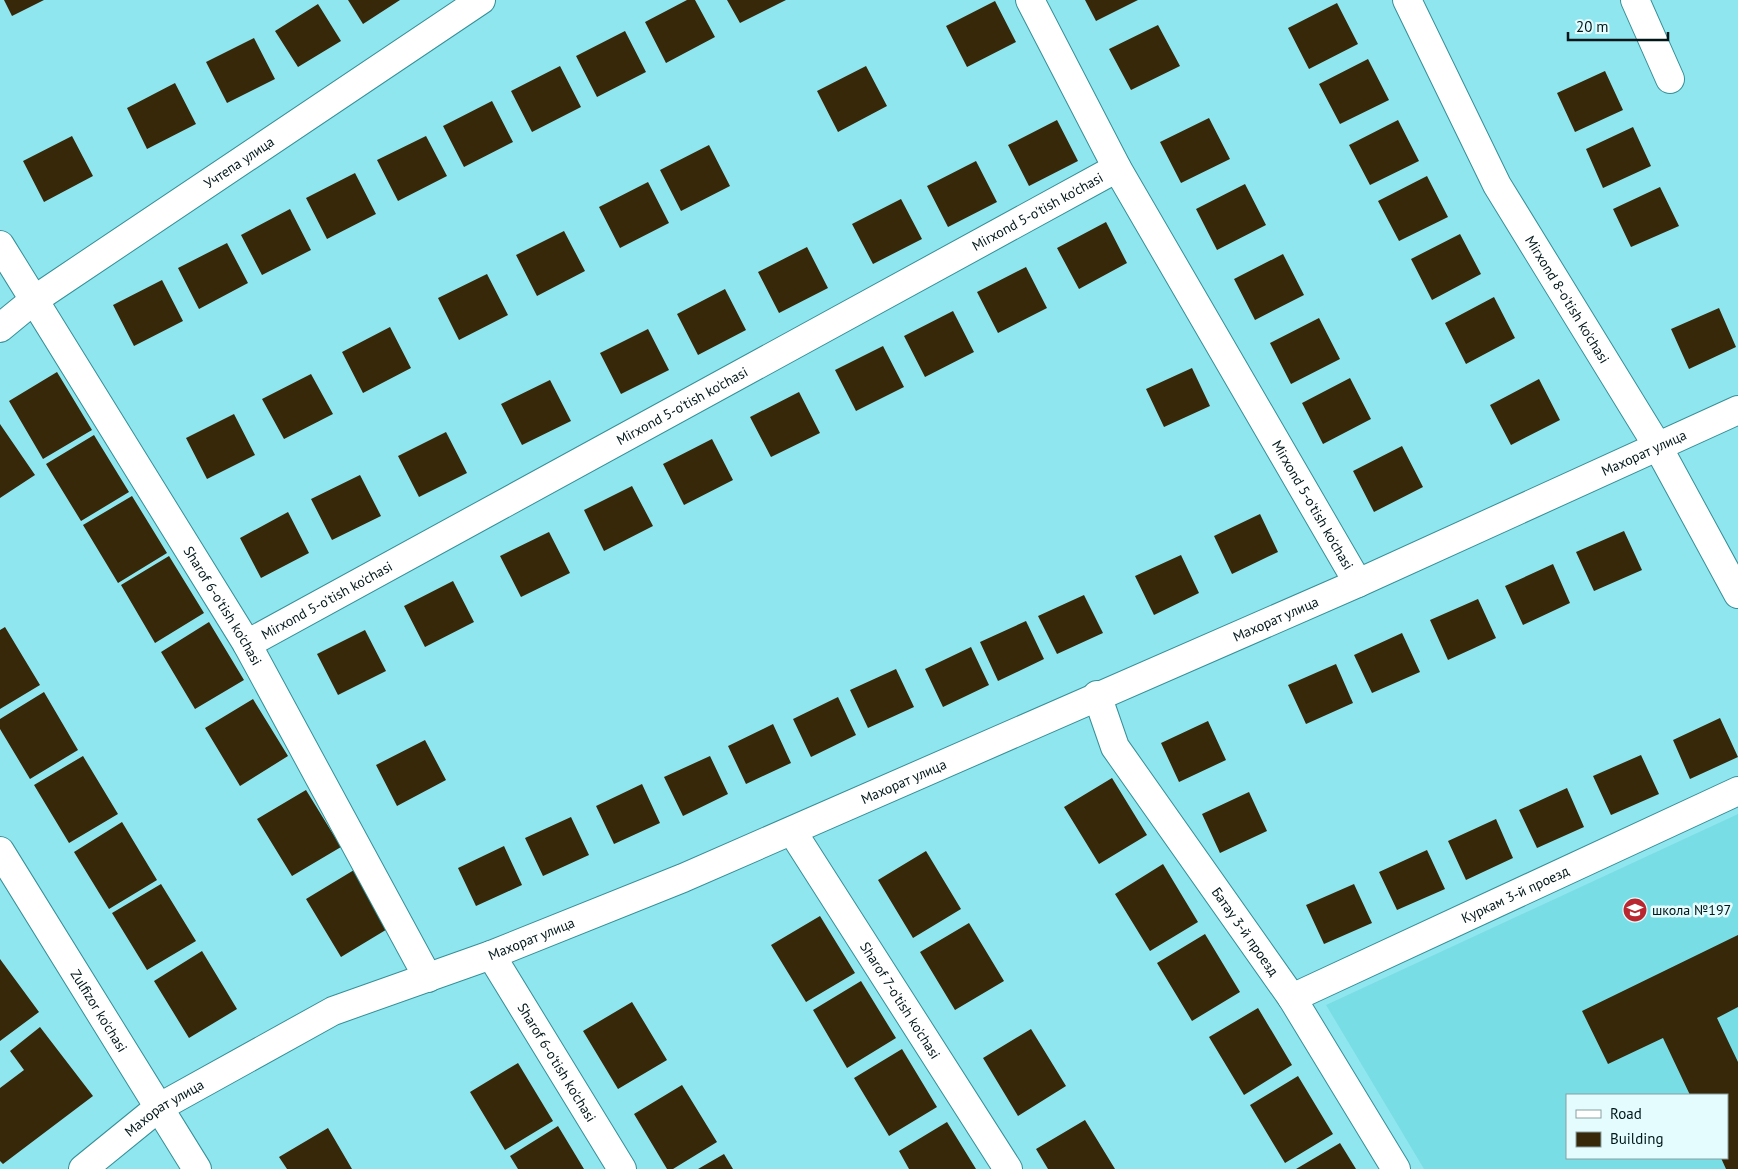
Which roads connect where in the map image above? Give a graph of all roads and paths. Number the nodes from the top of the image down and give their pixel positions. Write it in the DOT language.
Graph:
graph roads {
  1 [pos="481,0"];
  2 [pos="1030,0"];
  3 [pos="1407,0"];
  4 [pos="1635,0"];
  5 [pos="1670,79"];
  6 [pos="1118,168"];
  7 [pos="0,245"];
  8 [pos="34,300"];
  9 [pos="0,328"];
  10 [pos="1738,410"];
  11 [pos="1658,447"];
  12 [pos="1358,583"];
  13 [pos="1738,594"];
  14 [pos="247,644"];
  15 [pos="1097,695"];
  16 [pos="1738,791"];
  17 [pos="792,831"];
  18 [pos="0,851"];
  19 [pos="491,955"];
  20 [pos="428,978"];
  21 [pos="1292,998"];
  22 [pos="158,1108"];
  23 [pos="83,1169"];
  24 [pos="197,1169"];
  25 [pos="622,1169"];
  26 [pos="1008,1169"];
  27 [pos="1396,1169"];
  1 -- 8 [label="street, Учтепа улица"];
  2 -- 6 [label="street, Mirxond 5-o'tish ko'chasi"];
  3 -- 11 [label="street, Mirxond 8-o'tish ko'chasi"];
  4 -- 5 [label="street"];
  6 -- 12 [label="street, Mirxond 5-o'tish ko'chasi"];
  6 -- 14 [label="street, Mirxond 5-o'tish ko'chasi"];
  7 -- 8 [label="street, Sharof 6-o'tish ko'chasi"];
  8 -- 9 [label="street, Учтепа улица"];
  8 -- 14 [label="street, Sharof 6-o'tish ko'chasi"];
  10 -- 11 [label="street, Махорат улица"];
  11 -- 12 [label="street, Махорат улица"];
  11 -- 13 [label="street, Mirxond 8-o'tish ko'chasi"];
  12 -- 15 [label="street, Махорат улица"];
  14 -- 20 [label="street, Sharof 6-o'tish ko'chasi"];
  15 -- 17 [label="street, Махорат улица"];
  15 -- 21 [label="street, Батау 3-й проезд"];
  16 -- 21 [label="street, Куркам 3-й проезд"];
  17 -- 19 [label="street, Махорат улица"];
  17 -- 26 [label="street, Sharof 7-o'tish ko'chasi"];
  18 -- 22 [label="street, Zulfizor ko'chasi"];
  19 -- 20 [label="street, Махорат улица"];
  19 -- 25 [label="street, Sharof 6-o'tish ko'chasi"];
  20 -- 22 [label="street, Махорат улица"];
  21 -- 27 [label="street, Батау 3-й проезд"];
  22 -- 23 [label="street, Махорат улица"];
  22 -- 24 [label="street, Zulfizor ko'chasi"];
}
